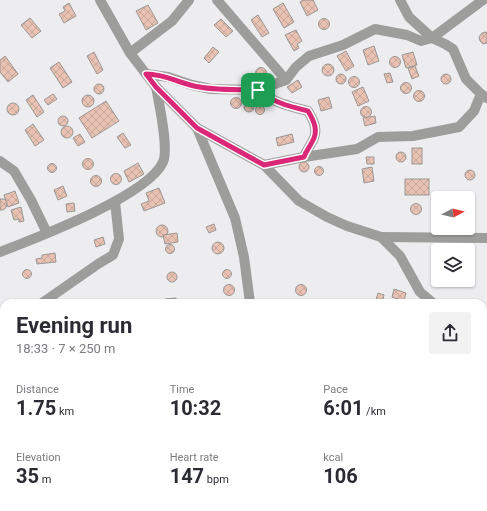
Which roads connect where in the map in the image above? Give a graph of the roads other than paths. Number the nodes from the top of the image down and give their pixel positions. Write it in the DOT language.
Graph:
graph roads {
  1 [pos="100,0"];
  2 [pos="189,0"];
  3 [pos="217,0"];
  4 [pos="400,0"];
  5 [pos="483,0"];
  6 [pos="432,38"];
  7 [pos="130,53"];
  8 [pos="146,74"];
  9 [pos="286,80"];
  10 [pos="156,87"];
  11 [pos="258,90"];
  12 [pos="484,96"];
  13 [pos="197,128"];
  14 [pos="304,157"];
  15 [pos="0,161"];
  16 [pos="264,165"];
  17 [pos="115,202"];
  18 [pos="47,233"];
  19 [pos="381,237"];
  20 [pos="487,238"];
  21 [pos="0,252"];
  22 [pos="48,299"];
  23 [pos="249,299"];
  24 [pos="428,299"];
  1 -- 7 [label="street"];
  2 -- 7 [label="street"];
  3 -- 9 [label="street"];
  4 -- 6 [label="street"];
  5 -- 6 [label="street"];
  6 -- 9 [label="street"];
  6 -- 12 [label="street"];
  7 -- 8 [label="street"];
  8 -- 10 [label="street"];
  8 -- 11 [label="street"];
  9 -- 11 [label="street"];
  10 -- 13 [label="street"];
  10 -- 17 [label="street"];
  11 -- 14 [label="street"];
  12 -- 14 [label="street"];
  13 -- 16 [label="street"];
  13 -- 23 [label="street"];
  14 -- 16 [label="street"];
  15 -- 18 [label="street"];
  16 -- 19 [label="street"];
  17 -- 18 [label="street"];
  17 -- 22 [label="street"];
  18 -- 21 [label="street"];
  19 -- 20 [label="street"];
  19 -- 24 [label="street"];
}
